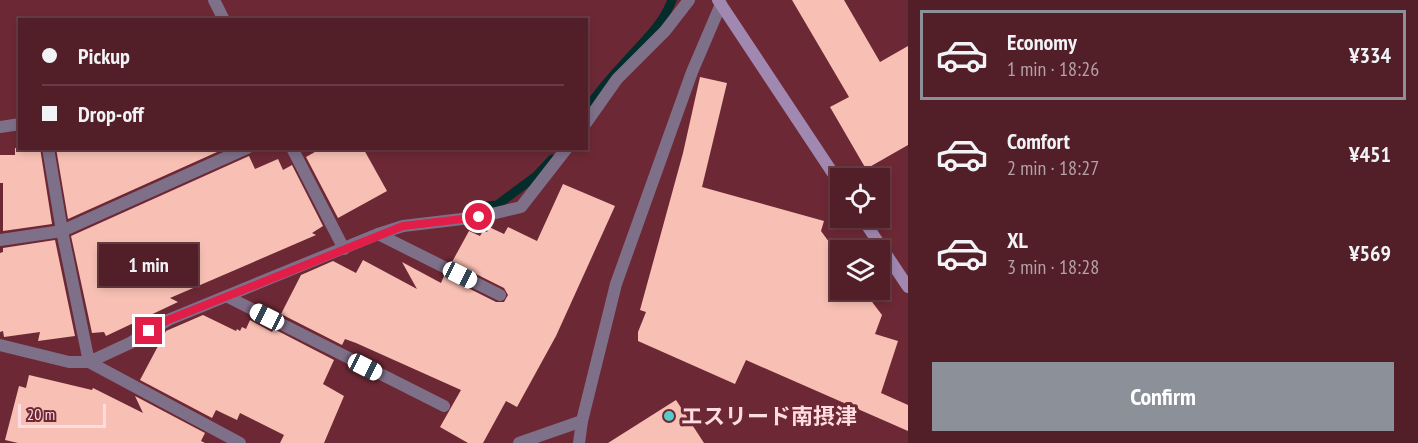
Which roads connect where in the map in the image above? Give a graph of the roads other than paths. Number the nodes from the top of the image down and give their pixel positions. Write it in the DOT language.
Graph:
graph roads {
  1 [pos="214,0"];
  2 [pos="689,0"];
  3 [pos="720,2"];
  4 [pos="223,18"];
  5 [pos="588,120"];
  6 [pos="18,124"];
  7 [pos="0,127"];
  8 [pos="48,150"];
  9 [pos="243,150"];
  10 [pos="293,150"];
  11 [pos="565,150"];
  12 [pos="830,169"];
  13 [pos="869,228"];
  14 [pos="62,231"];
  15 [pos="378,234"];
  16 [pos="0,240"];
  17 [pos="344,249"];
  18 [pos="908,287"];
  19 [pos="500,296"];
  20 [pos="228,297"];
  21 [pos="0,345"];
  22 [pos="89,362"];
  23 [pos="444,406"];
  24 [pos="582,421"];
  25 [pos="238,442"];
  26 [pos="519,443"];
  27 [pos="579,443"];
  1 -- 4 [label="street"];
  2 -- 5 [label="street"];
  3 -- 12 [label="street"];
  3 -- 24 [label="street"];
  6 -- 7 [label="street"];
  8 -- 14 [label="street"];
  9 -- 14 [label="street"];
  10 -- 17 [label="street"];
  11 -- 15 [label="street"];
  13 -- 18 [label="street"];
  14 -- 16 [label="street"];
  14 -- 22 [label="street"];
  15 -- 17 [label="street"];
  15 -- 19 [label="street"];
  17 -- 20 [label="street"];
  20 -- 22 [label="street"];
  20 -- 23 [label="street"];
  21 -- 22 [label="street"];
  22 -- 25 [label="street"];
  24 -- 26 [label="street"];
  24 -- 27 [label="street"];
}
